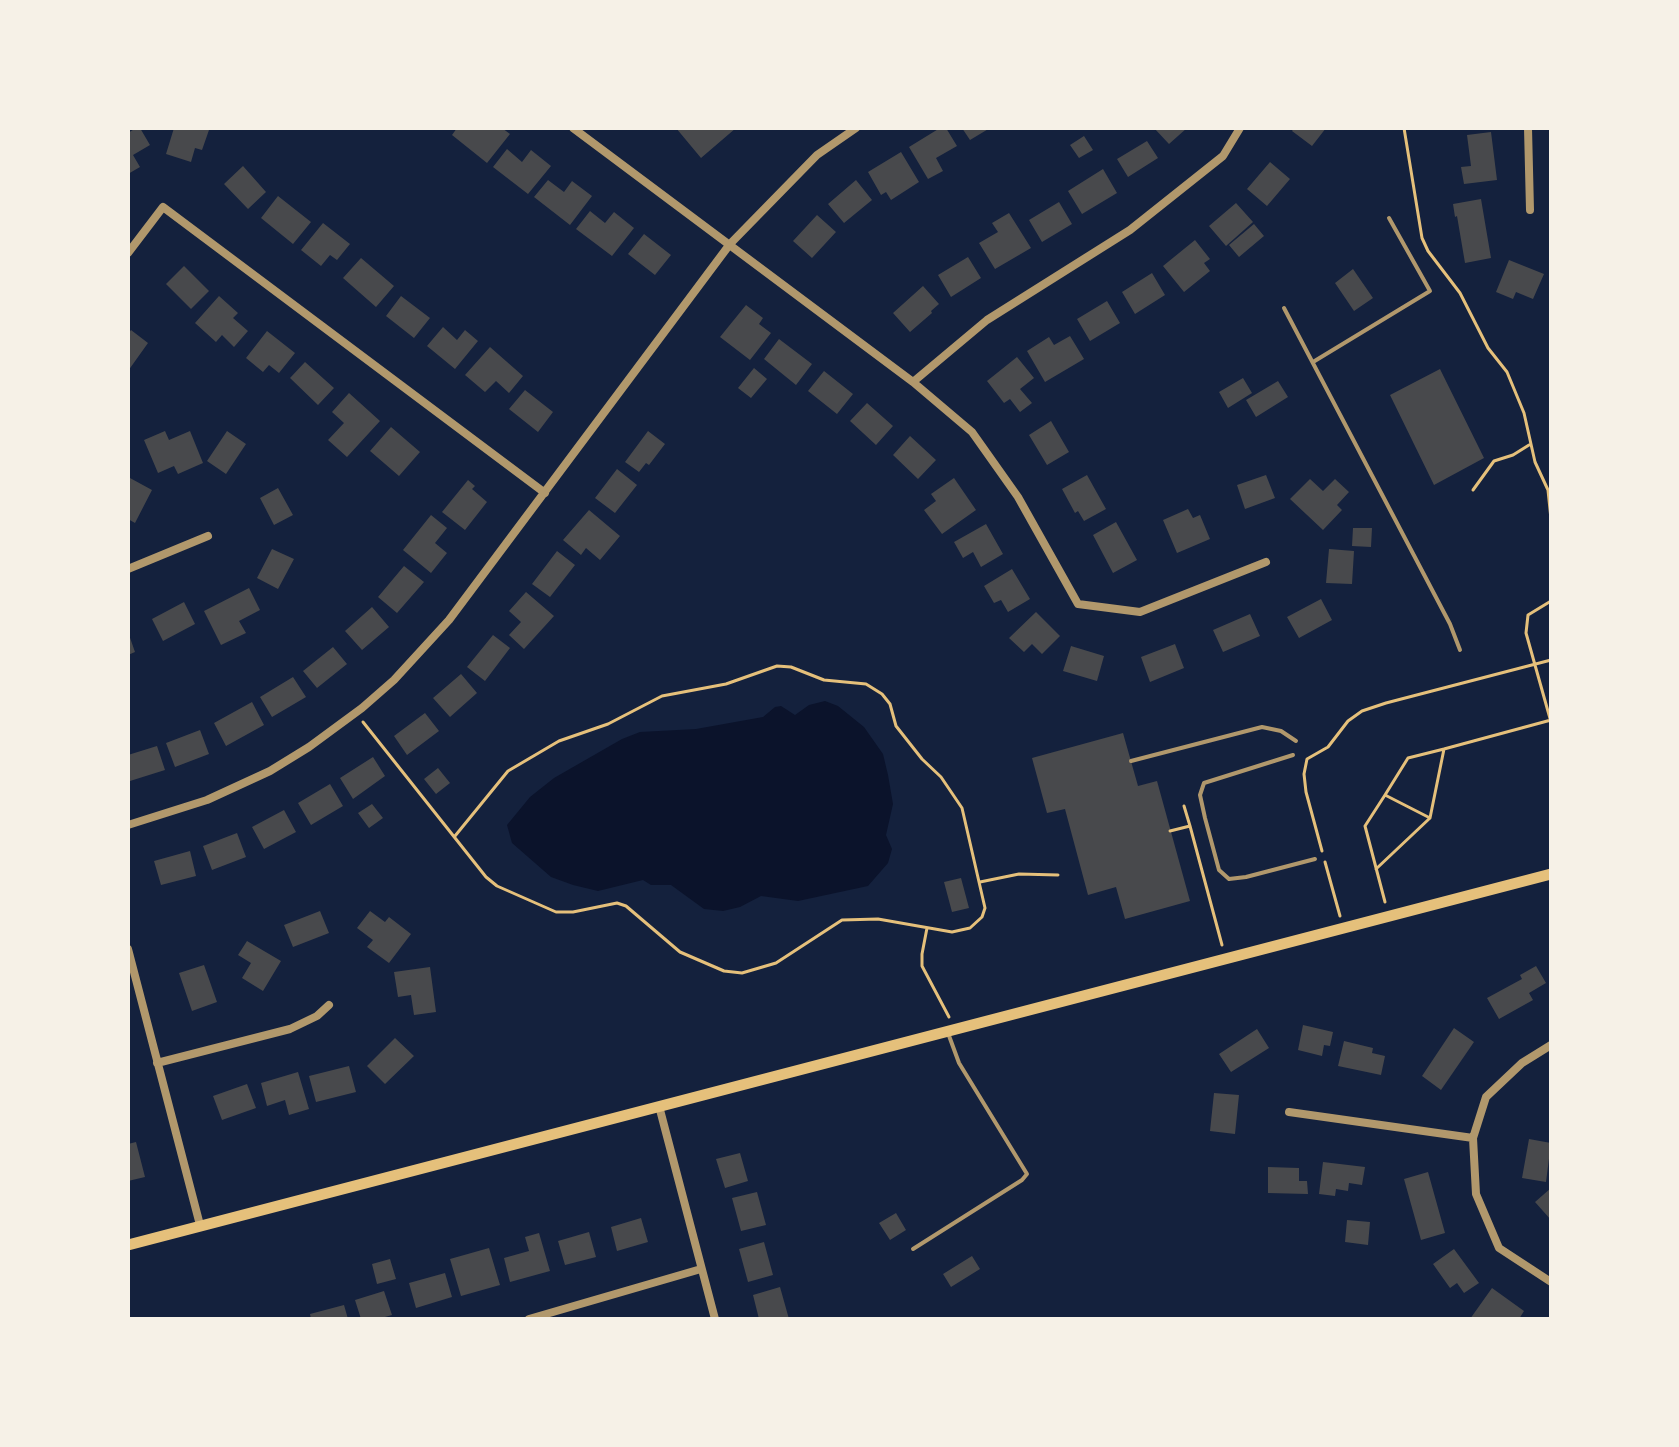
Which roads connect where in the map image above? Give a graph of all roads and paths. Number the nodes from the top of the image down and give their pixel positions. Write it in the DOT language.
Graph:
graph roads {
  1 [pos="575,128"];
  2 [pos="856,128"];
  3 [pos="1240,128"];
  4 [pos="1404,128"];
  5 [pos="1528,128"];
  6 [pos="1530,210"];
  7 [pos="1389,218"];
  8 [pos="730,244"];
  9 [pos="128,253"];
  10 [pos="1284,308"];
  11 [pos="1313,362"];
  12 [pos="913,382"];
  13 [pos="1529,445"];
  14 [pos="1473,490"];
  15 [pos="545,493"];
  16 [pos="1551,519"];
  17 [pos="208,536"];
  18 [pos="1266,562"];
  19 [pos="128,569"];
  20 [pos="1551,601"];
  21 [pos="1460,650"];
  22 [pos="1551,660"];
  23 [pos="1535,664"];
  24 [pos="356,712"];
  25 [pos="1551,721"];
  26 [pos="1296,741"];
  27 [pos="1444,749"];
  28 [pos="1293,755"];
  29 [pos="1131,761"];
  30 [pos="1385,795"];
  31 [pos="1184,806"];
  32 [pos="1430,818"];
  33 [pos="128,825"];
  34 [pos="1190,826"];
  35 [pos="1170,831"];
  36 [pos="455,836"];
  37 [pos="1315,859"];
  38 [pos="1376,869"];
  39 [pos="1551,874"];
  40 [pos="1058,875"];
  41 [pos="980,882"];
  42 [pos="1389,917"];
  43 [pos="927,928"];
  44 [pos="1343,929"];
  45 [pos="128,949"];
  46 [pos="1226,959"];
  47 [pos="329,1005"];
  48 [pos="951,1030"];
  49 [pos="1551,1045"];
  50 [pos="157,1063"];
  51 [pos="659,1106"];
  52 [pos="1289,1112"];
  53 [pos="1473,1138"];
  54 [pos="200,1225"];
  55 [pos="128,1245"];
  56 [pos="913,1249"];
  57 [pos="701,1269"];
  58 [pos="1551,1282"];
  59 [pos="529,1319"];
  60 [pos="715,1319"];
  1 -- 8 [label="street"];
  2 -- 8 [label="street"];
  3 -- 12 [label="street"];
  4 -- 13 [label="path"];
  5 -- 6 [label="street"];
  7 -- 11 [label="lane"];
  8 -- 12 [label="street"];
  8 -- 15 [label="street"];
  9 -- 15 [label="street"];
  10 -- 11 [label="lane"];
  11 -- 21 [label="lane"];
  12 -- 18 [label="street"];
  13 -- 14 [label="path"];
  13 -- 16 [label="path"];
  15 -- 24 [label="street"];
  17 -- 19 [label="street"];
  20 -- 23 [label="path"];
  22 -- 23 [label="path"];
  23 -- 25 [label="path"];
  23 -- 44 [label="path"];
  24 -- 33 [label="street"];
  24 -- 36 [label="path"];
  25 -- 27 [label="path"];
  26 -- 29 [label="lane"];
  27 -- 30 [label="path"];
  27 -- 32 [label="path"];
  28 -- 37 [label="lane"];
  30 -- 32 [label="path"];
  30 -- 38 [label="path"];
  31 -- 34 [label="path"];
  32 -- 38 [label="path"];
  34 -- 35 [label="path"];
  34 -- 46 [label="path"];
  36 -- 41 [label="path"];
  36 -- 43 [label="path"];
  38 -- 42 [label="path"];
  39 -- 42 [label="main road"];
  40 -- 41 [label="path"];
  41 -- 43 [label="path"];
  42 -- 44 [label="main road"];
  43 -- 48 [label="path"];
  44 -- 46 [label="main road"];
  45 -- 50 [label="street"];
  46 -- 48 [label="main road"];
  47 -- 50 [label="street"];
  48 -- 51 [label="main road"];
  48 -- 56 [label="lane"];
  49 -- 53 [label="street"];
  50 -- 54 [label="street"];
  51 -- 54 [label="main road"];
  51 -- 57 [label="street"];
  52 -- 53 [label="street"];
  53 -- 58 [label="street"];
  54 -- 55 [label="main road"];
  57 -- 59 [label="street"];
  57 -- 60 [label="street"];
}
